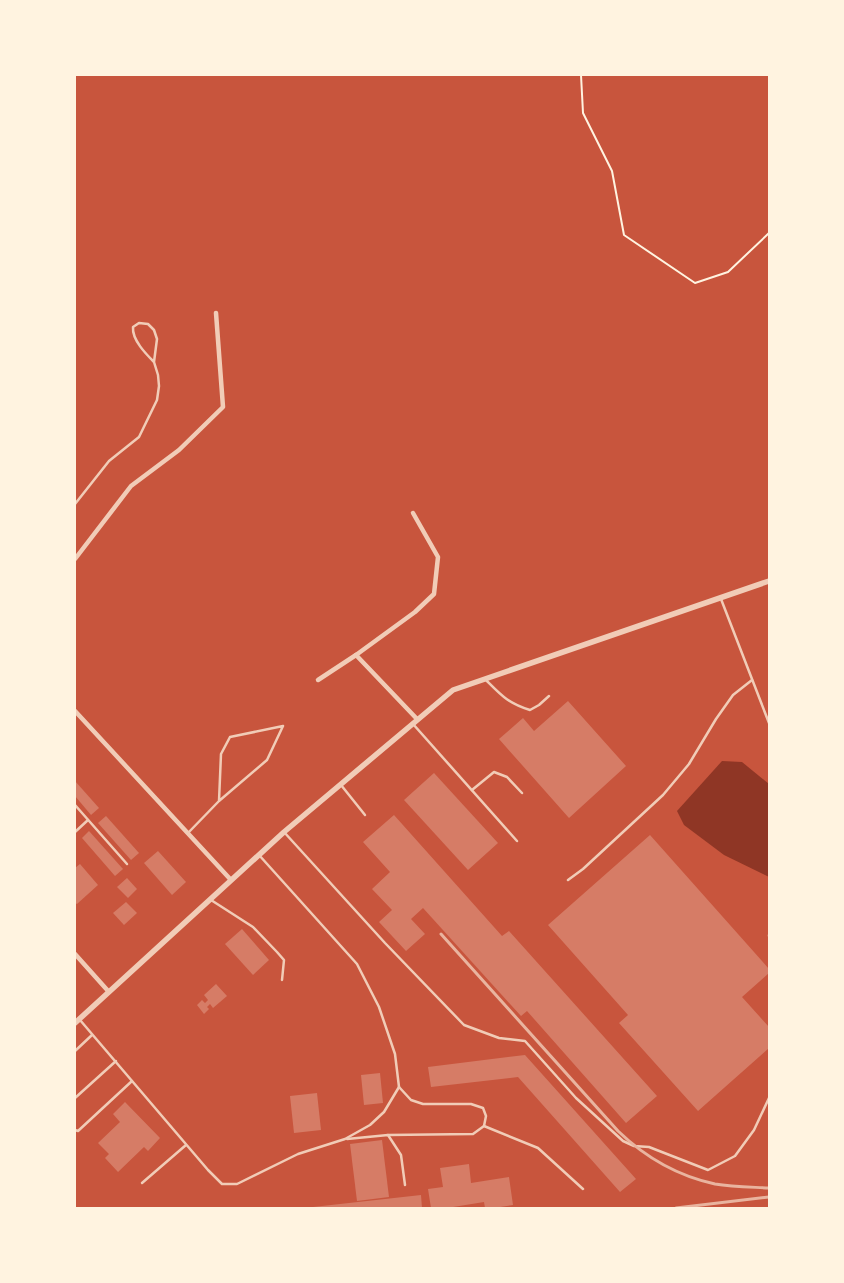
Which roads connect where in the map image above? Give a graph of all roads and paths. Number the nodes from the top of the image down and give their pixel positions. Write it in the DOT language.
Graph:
graph roads {
  1 [pos="582,75"];
  2 [pos="769,234"];
  3 [pos="216,313"];
  4 [pos="154,362"];
  5 [pos="75,504"];
  6 [pos="413,513"];
  7 [pos="75,559"];
  8 [pos="769,581"];
  9 [pos="720,598"];
  10 [pos="356,654"];
  11 [pos="485,679"];
  12 [pos="318,680"];
  13 [pos="752,680"];
  14 [pos="549,696"];
  15 [pos="75,711"];
  16 [pos="414,721"];
  17 [pos="769,724"];
  18 [pos="341,785"];
  19 [pos="472,790"];
  20 [pos="522,793"];
  21 [pos="219,801"];
  22 [pos="75,805"];
  23 [pos="365,815"];
  24 [pos="88,820"];
  25 [pos="75,832"];
  26 [pos="284,832"];
  27 [pos="188,833"];
  28 [pos="517,841"];
  29 [pos="259,855"];
  30 [pos="126,864"];
  31 [pos="232,880"];
  32 [pos="568,880"];
  33 [pos="210,900"];
  34 [pos="75,954"];
  35 [pos="282,980"];
  36 [pos="109,992"];
  37 [pos="77,1021"];
  38 [pos="93,1035"];
  39 [pos="75,1050"];
  40 [pos="116,1061"];
  41 [pos="132,1081"];
  42 [pos="399,1087"];
  43 [pos="75,1098"];
  44 [pos="769,1098"];
  45 [pos="484,1126"];
  46 [pos="75,1130"];
  47 [pos="388,1135"];
  48 [pos="345,1139"];
  49 [pos="186,1144"];
  50 [pos="142,1183"];
  51 [pos="405,1185"];
  52 [pos="583,1190"];
  1 -- 2 [label="path"];
  3 -- 7 [label="street"];
  4 -- 4 [label="lane"];
  4 -- 5 [label="lane"];
  6 -- 10 [label="street"];
  8 -- 9 [label="street"];
  9 -- 11 [label="street"];
  9 -- 13 [label="lane"];
  10 -- 12 [label="street"];
  10 -- 16 [label="street"];
  11 -- 14 [label="lane"];
  11 -- 16 [label="street"];
  13 -- 17 [label="lane"];
  13 -- 32 [label="lane"];
  15 -- 27 [label="street"];
  16 -- 18 [label="street"];
  16 -- 19 [label="lane"];
  18 -- 23 [label="lane"];
  18 -- 26 [label="street"];
  19 -- 20 [label="lane"];
  19 -- 28 [label="lane"];
  21 -- 21 [label="lane"];
  21 -- 27 [label="lane"];
  22 -- 24 [label="lane"];
  24 -- 25 [label="lane"];
  24 -- 30 [label="lane"];
  26 -- 29 [label="street"];
  26 -- 44 [label="lane"];
  27 -- 31 [label="street"];
  29 -- 31 [label="street"];
  29 -- 42 [label="lane"];
  31 -- 33 [label="street"];
  33 -- 35 [label="lane"];
  33 -- 36 [label="street"];
  34 -- 36 [label="street"];
  36 -- 37 [label="street"];
  37 -- 38 [label="lane"];
  38 -- 39 [label="lane"];
  38 -- 40 [label="lane"];
  40 -- 41 [label="lane"];
  40 -- 43 [label="lane"];
  41 -- 46 [label="lane"];
  41 -- 49 [label="lane"];
  42 -- 45 [label="lane"];
  42 -- 48 [label="lane"];
  45 -- 47 [label="lane"];
  45 -- 52 [label="lane"];
  47 -- 48 [label="lane"];
  47 -- 51 [label="lane"];
  48 -- 49 [label="lane"];
  49 -- 50 [label="lane"];
}
